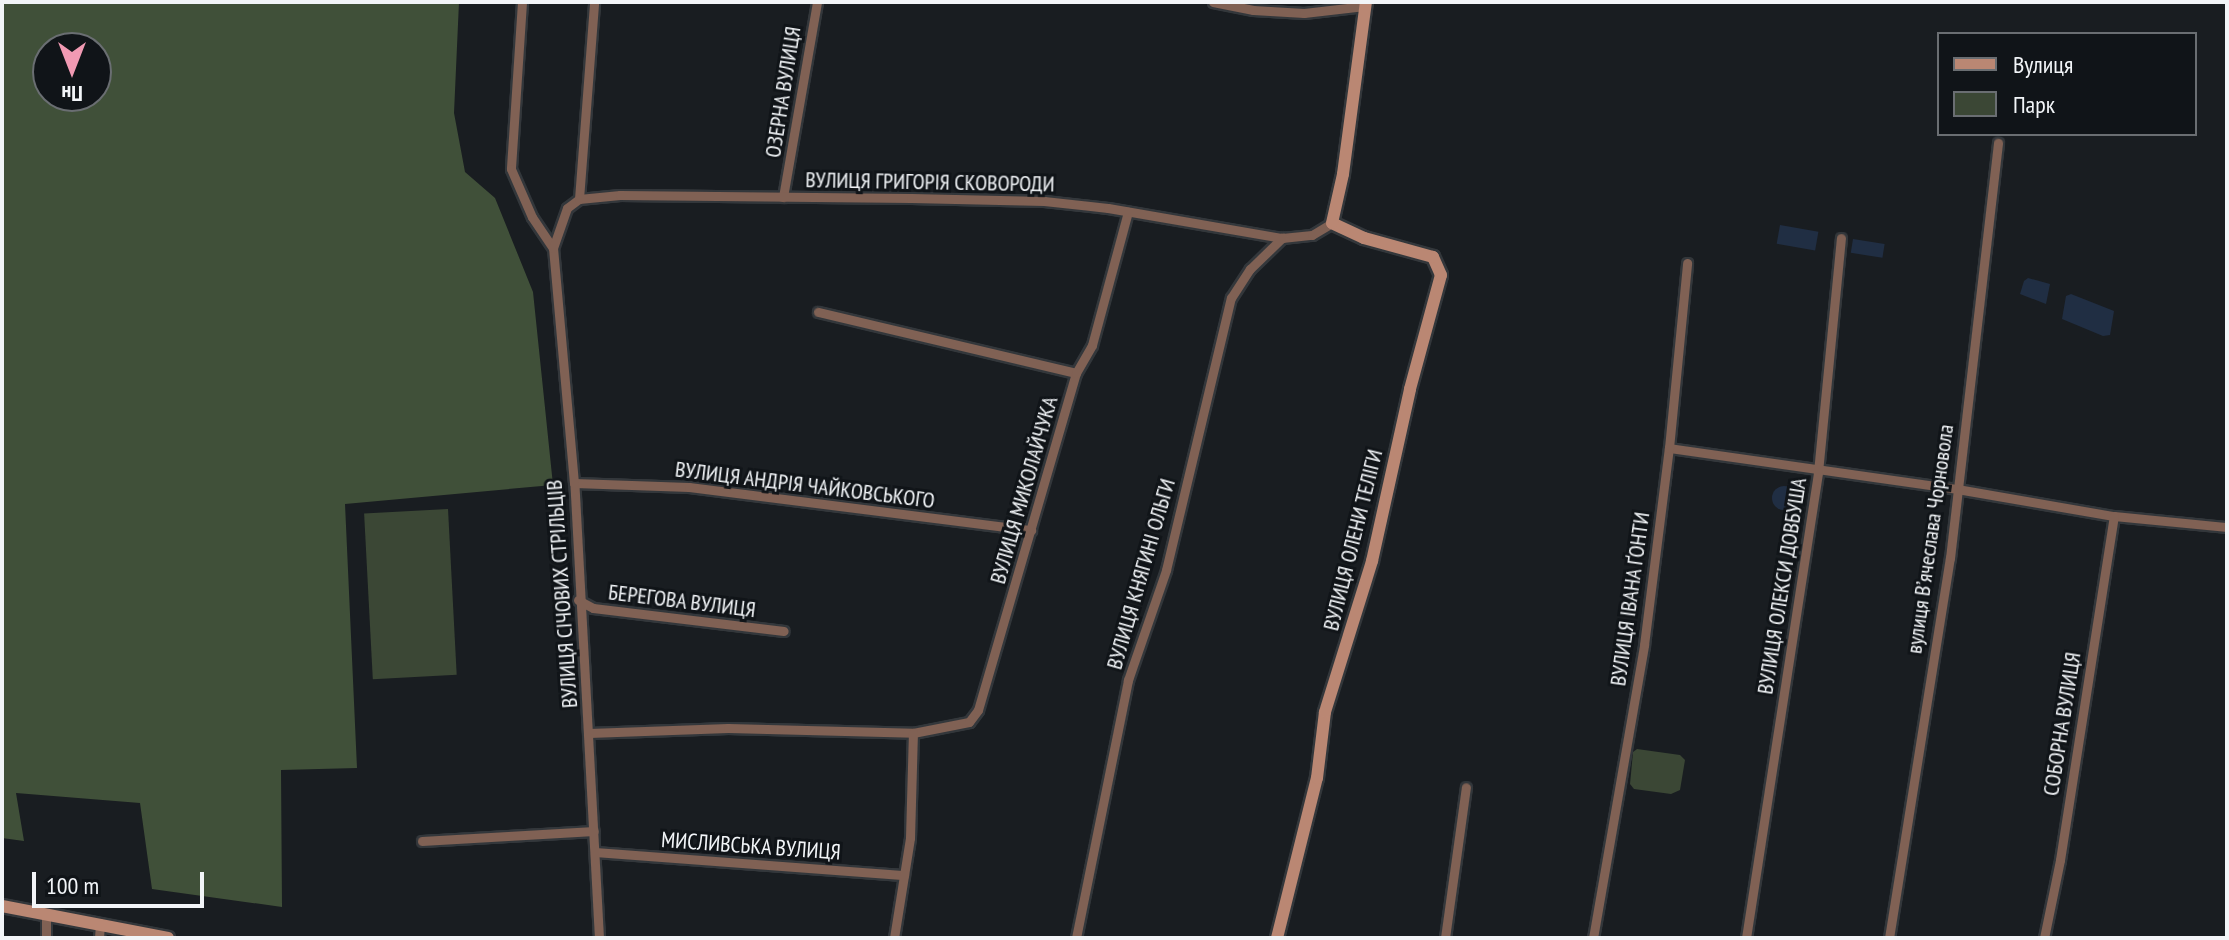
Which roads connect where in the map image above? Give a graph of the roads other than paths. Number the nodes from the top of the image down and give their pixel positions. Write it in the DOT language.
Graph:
graph roads {
  1 [pos="522,2"];
  2 [pos="594,2"];
  3 [pos="817,2"];
  4 [pos="1213,2"];
  5 [pos="1366,4"];
  6 [pos="1998,143"];
  7 [pos="784,193"];
  8 [pos="579,199"];
  9 [pos="1128,212"];
  10 [pos="1333,220"];
  11 [pos="1282,238"];
  12 [pos="1841,238"];
  13 [pos="553,248"];
  14 [pos="1687,263"];
  15 [pos="818,312"];
  16 [pos="1076,373"];
  17 [pos="1669,448"];
  18 [pos="1818,472"];
  19 [pos="574,483"];
  20 [pos="1957,489"];
  21 [pos="2114,516"];
  22 [pos="2227,527"];
  23 [pos="1031,530"];
  24 [pos="578,600"];
  25 [pos="784,631"];
  26 [pos="589,733"];
  27 [pos="913,733"];
  28 [pos="1466,787"];
  29 [pos="594,831"];
  30 [pos="422,841"];
  31 [pos="596,852"];
  32 [pos="904,875"];
  33 [pos="2,906"];
  34 [pos="46,914"];
  35 [pos="100,923"];
  36 [pos="46,938"];
  37 [pos="99,938"];
  38 [pos="168,938"];
  39 [pos="599,938"];
  40 [pos="894,938"];
  41 [pos="1076,938"];
  42 [pos="1277,938"];
  43 [pos="1445,938"];
  44 [pos="1593,938"];
  45 [pos="1746,938"];
  46 [pos="1889,938"];
  47 [pos="2044,938"];
  1 -- 13 [label="street"];
  2 -- 8 [label="street"];
  3 -- 7 [label="street, ОЗЕРНА ВУЛИЦЯ"];
  4 -- 5 [label="street"];
  5 -- 10 [label="street"];
  6 -- 20 [label="street, вулиця Вʼячеслава Чорновола"];
  7 -- 8 [label="street, ВУЛИЦЯ ГРИГОРІЯ СКОВОРОДИ"];
  7 -- 9 [label="street, ВУЛИЦЯ ГРИГОРІЯ СКОВОРОДИ"];
  8 -- 13 [label="street"];
  9 -- 11 [label="street, ВУЛИЦЯ ГРИГОРІЯ СКОВОРОДИ"];
  9 -- 16 [label="street, ВУЛИЦЯ МИКОЛАЙЧУКА"];
  10 -- 11 [label="street, ВУЛИЦЯ ГРИГОРІЯ СКОВОРОДИ"];
  10 -- 42 [label="street, ВУЛИЦЯ ОЛЕНИ ТЕЛІГИ"];
  11 -- 41 [label="street, ВУЛИЦЯ КНЯГИНІ ОЛЬГИ"];
  12 -- 18 [label="street, ВУЛИЦЯ ОЛЕКСИ ДОВБУША"];
  13 -- 19 [label="street, ВУЛИЦЯ СІЧОВИХ СТРІЛЬЦІВ"];
  14 -- 17 [label="street, ВУЛИЦЯ ІВАНА ҐОНТИ"];
  15 -- 16 [label="street"];
  16 -- 23 [label="street, ВУЛИЦЯ МИКОЛАЙЧУКА"];
  17 -- 18 [label="street"];
  17 -- 44 [label="street, ВУЛИЦЯ ІВАНА ҐОНТИ"];
  18 -- 20 [label="street"];
  18 -- 45 [label="street, ВУЛИЦЯ ОЛЕКСИ ДОВБУША"];
  19 -- 23 [label="street, ВУЛИЦЯ АНДРІЯ ЧАЙКОВСЬКОГО"];
  19 -- 24 [label="street, ВУЛИЦЯ СІЧОВИХ СТРІЛЬЦІВ"];
  20 -- 21 [label="street"];
  20 -- 46 [label="street, вулиця Вʼячеслава Чорновола"];
  21 -- 22 [label="street"];
  21 -- 47 [label="street, СОБОРНА ВУЛИЦЯ"];
  23 -- 27 [label="street, ВУЛИЦЯ МИКОЛАЙЧУКА"];
  24 -- 25 [label="street, БЕРЕГОВА ВУЛИЦЯ"];
  24 -- 26 [label="street, ВУЛИЦЯ СІЧОВИХ СТРІЛЬЦІВ"];
  26 -- 27 [label="street, ВУЛИЦЯ МИКОЛАЙЧУКА"];
  26 -- 29 [label="street, ВУЛИЦЯ СІЧОВИХ СТРІЛЬЦІВ"];
  27 -- 32 [label="street"];
  28 -- 43 [label="street"];
  29 -- 30 [label="street"];
  29 -- 31 [label="street, ВУЛИЦЯ СІЧОВИХ СТРІЛЬЦІВ"];
  31 -- 32 [label="street, МИСЛИВСЬКА ВУЛИЦЯ"];
  31 -- 39 [label="street, ВУЛИЦЯ СІЧОВИХ СТРІЛЬЦІВ"];
  32 -- 40 [label="street"];
  33 -- 34 [label="street"];
  34 -- 35 [label="street"];
  34 -- 36 [label="street"];
  35 -- 37 [label="street"];
  35 -- 38 [label="street"];
}
